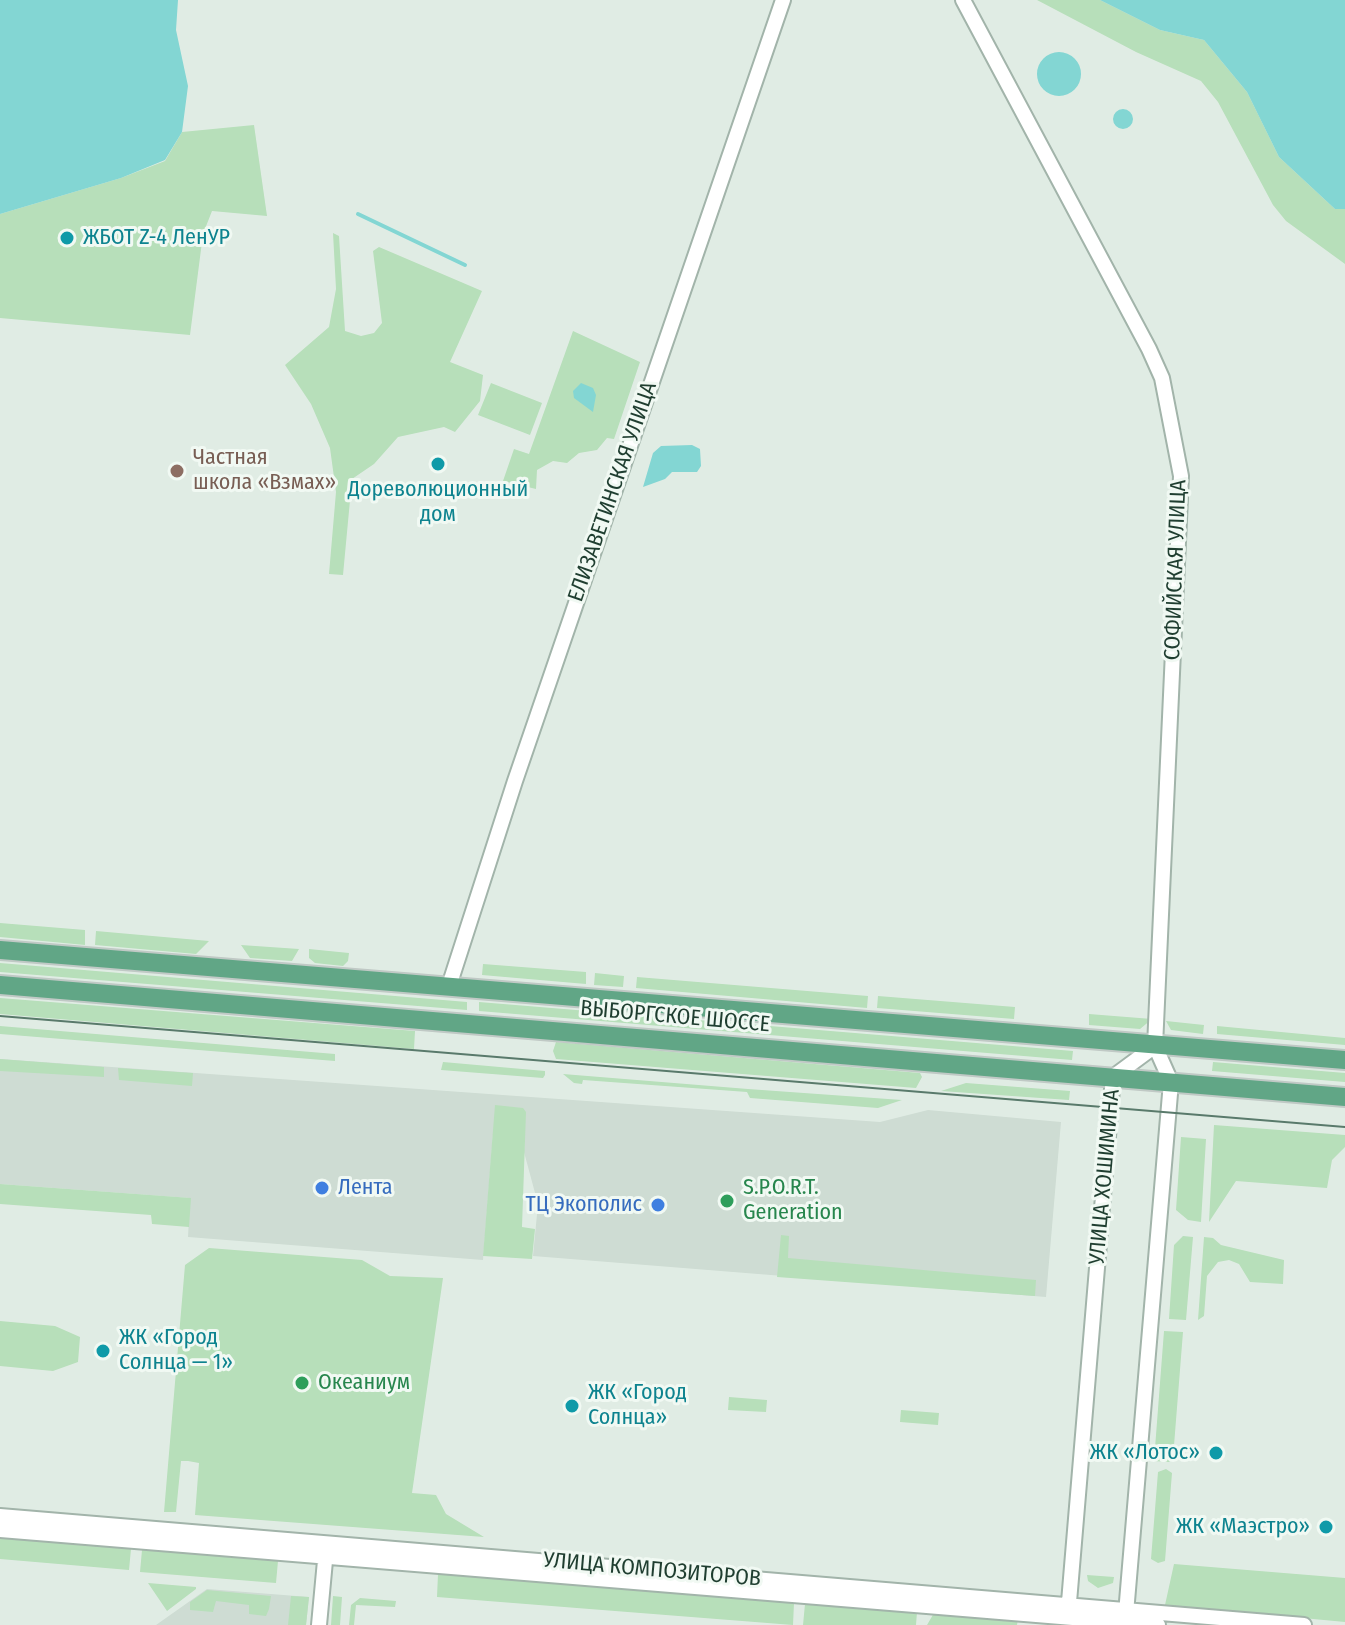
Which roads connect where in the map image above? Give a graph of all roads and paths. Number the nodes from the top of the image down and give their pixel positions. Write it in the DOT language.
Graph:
graph roads {
  1 [pos="783,0"];
  2 [pos="963,0"];
  3 [pos="0,950"];
  4 [pos="0,985"];
  5 [pos="449,986"];
  6 [pos="1155,1046"];
  7 [pos="1345,1060"];
  8 [pos="1113,1077"];
  9 [pos="1171,1082"];
  10 [pos="1345,1097"];
  11 [pos="0,1516"];
  12 [pos="0,1530"];
  13 [pos="326,1550"];
  14 [pos="1068,1616"];
  15 [pos="1126,1619"];
  16 [pos="319,1625"];
  17 [pos="1158,1625"];
  18 [pos="1304,1625"];
  1 -- 5 [label="street, ЕЛИЗАВЕТИНСКАЯ УЛИЦА"];
  2 -- 6 [label="street, СОФИЙСКАЯ УЛИЦА"];
  3 -- 5 [label="main road, ВЫБОРГСКОЕ ШОССЕ"];
  4 -- 8 [label="main road, ВЫБОРГСКОЕ ШОССЕ"];
  5 -- 6 [label="main road, ВЫБОРГСКОЕ ШОССЕ"];
  6 -- 7 [label="main road, ВЫБОРГСКОЕ ШОССЕ"];
  6 -- 8 [label="street, УЛИЦА ХОШИМИНА"];
  6 -- 9 [label="street"];
  8 -- 9 [label="main road, ВЫБОРГСКОЕ ШОССЕ"];
  8 -- 14 [label="street, УЛИЦА ХОШИМИНА"];
  9 -- 10 [label="main road, ВЫБОРГСКОЕ ШОССЕ"];
  9 -- 15 [label="street"];
  11 -- 13 [label="street, УЛИЦА КОМПОЗИТОРОВ"];
  12 -- 13 [label="street, УЛИЦА КОМПОЗИТОРОВ"];
  13 -- 14 [label="street, УЛИЦА КОМПОЗИТОРОВ"];
  13 -- 16 [label="street"];
  14 -- 15 [label="street, УЛИЦА КОМПОЗИТОРОВ"];
  15 -- 17 [label="street, УЛИЦА КОМПОЗИТОРОВ"];
  15 -- 18 [label="street, УЛИЦА КОМПОЗИТОРОВ"];
}
